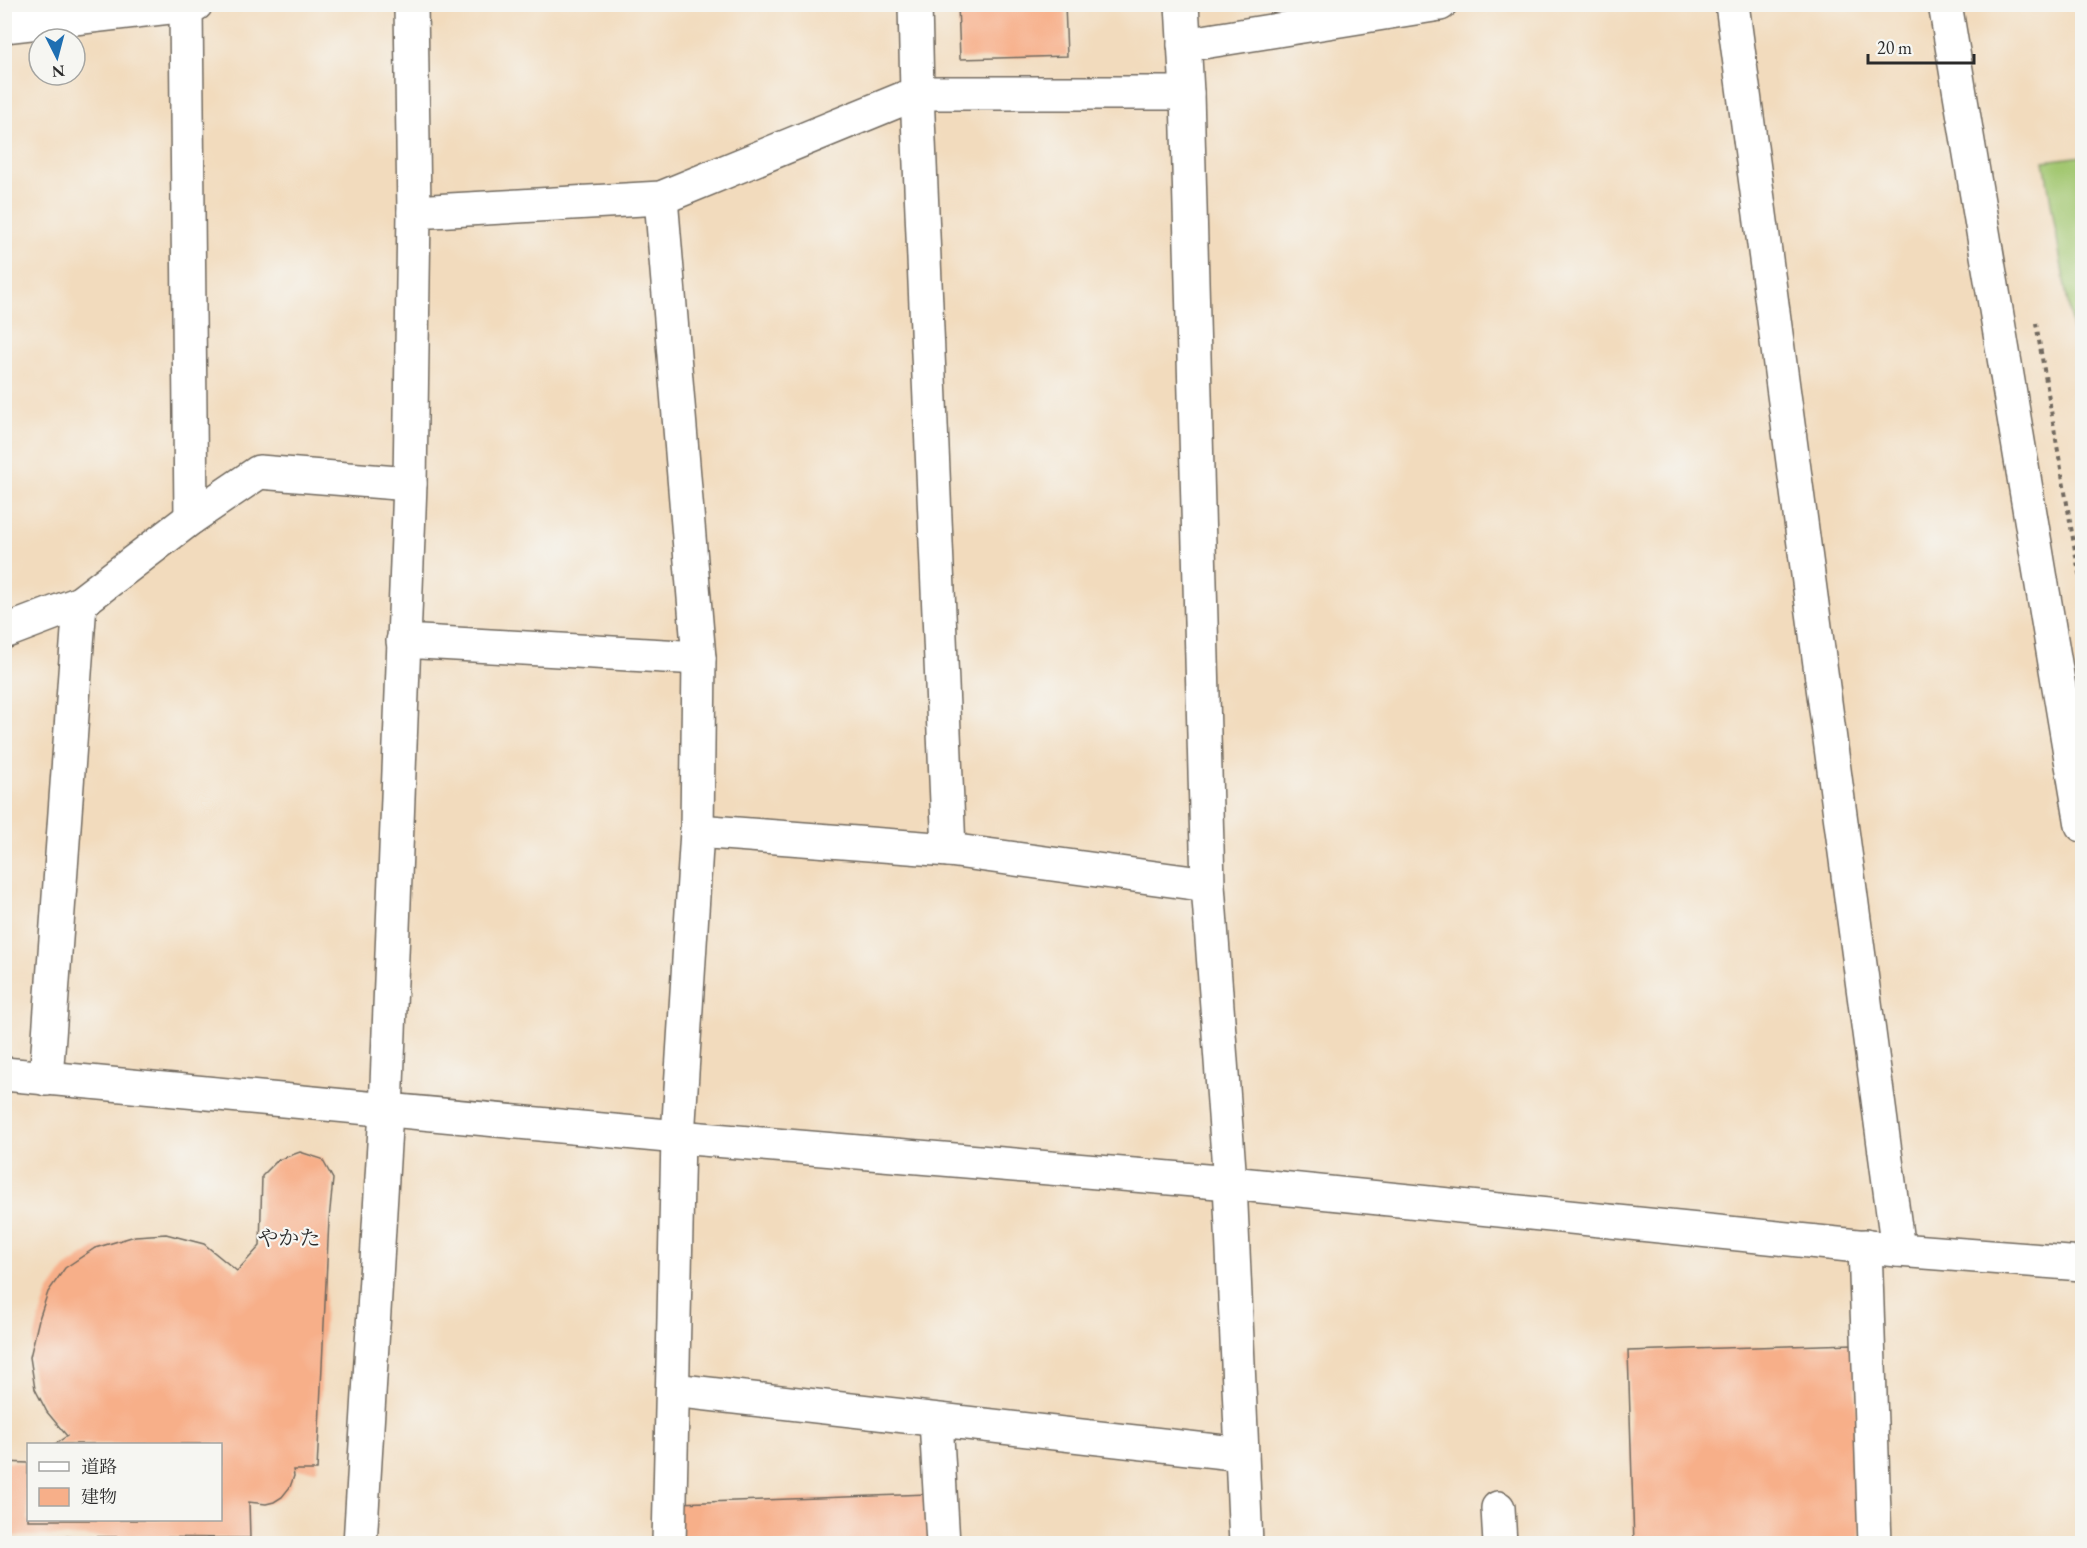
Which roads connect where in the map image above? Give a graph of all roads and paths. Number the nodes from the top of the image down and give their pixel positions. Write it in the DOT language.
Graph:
graph roads {
  1 [pos="411,4"];
  2 [pos="915,4"];
  3 [pos="1182,4"];
  4 [pos="1440,4"];
  5 [pos="1732,4"];
  6 [pos="1945,4"];
  7 [pos="191,6"];
  8 [pos="4,26"];
  9 [pos="1184,45"];
  10 [pos="916,93"];
  11 [pos="1188,93"];
  12 [pos="661,198"];
  13 [pos="414,212"];
  14 [pos="410,484"];
  15 [pos="190,518"];
  16 [pos="80,603"];
  17 [pos="4,633"];
  18 [pos="404,641"];
  19 [pos="699,658"];
  20 [pos="2082,825"];
  21 [pos="697,831"];
  22 [pos="949,850"];
  23 [pos="1208,885"];
  24 [pos="4,1074"];
  25 [pos="46,1079"];
  26 [pos="386,1111"];
  27 [pos="678,1137"];
  28 [pos="1230,1183"];
  29 [pos="1865,1246"];
  30 [pos="1898,1250"];
  31 [pos="2082,1264"];
  32 [pos="672,1390"];
  33 [pos="936,1420"];
  34 [pos="1242,1454"];
  35 [pos="1498,1509"];
  36 [pos="360,1544"];
  37 [pos="669,1544"];
  38 [pos="943,1544"];
  39 [pos="1246,1544"];
  40 [pos="1500,1544"];
  41 [pos="1875,1544"];
  1 -- 13 [label="street"];
  2 -- 10 [label="street"];
  3 -- 9 [label="street"];
  4 -- 9 [label="street"];
  5 -- 30 [label="street"];
  6 -- 20 [label="street"];
  7 -- 8 [label="street"];
  7 -- 15 [label="street"];
  9 -- 11 [label="street"];
  10 -- 11 [label="street"];
  10 -- 12 [label="street"];
  10 -- 22 [label="street"];
  11 -- 23 [label="street"];
  12 -- 13 [label="street"];
  12 -- 19 [label="street"];
  13 -- 14 [label="street"];
  14 -- 15 [label="street"];
  14 -- 18 [label="street"];
  15 -- 16 [label="street"];
  16 -- 17 [label="street"];
  16 -- 25 [label="street"];
  18 -- 19 [label="street"];
  18 -- 26 [label="street"];
  19 -- 21 [label="street"];
  21 -- 22 [label="street"];
  21 -- 27 [label="street"];
  22 -- 23 [label="street"];
  23 -- 28 [label="street"];
  24 -- 25 [label="street"];
  25 -- 26 [label="street"];
  26 -- 27 [label="street"];
  26 -- 36 [label="street"];
  27 -- 28 [label="street"];
  27 -- 32 [label="street"];
  28 -- 29 [label="street"];
  28 -- 34 [label="street"];
  29 -- 30 [label="street"];
  29 -- 41 [label="street"];
  30 -- 31 [label="street"];
  32 -- 33 [label="street"];
  32 -- 37 [label="street"];
  33 -- 34 [label="street"];
  33 -- 38 [label="street"];
  34 -- 39 [label="street"];
  35 -- 40 [label="street"];
}
